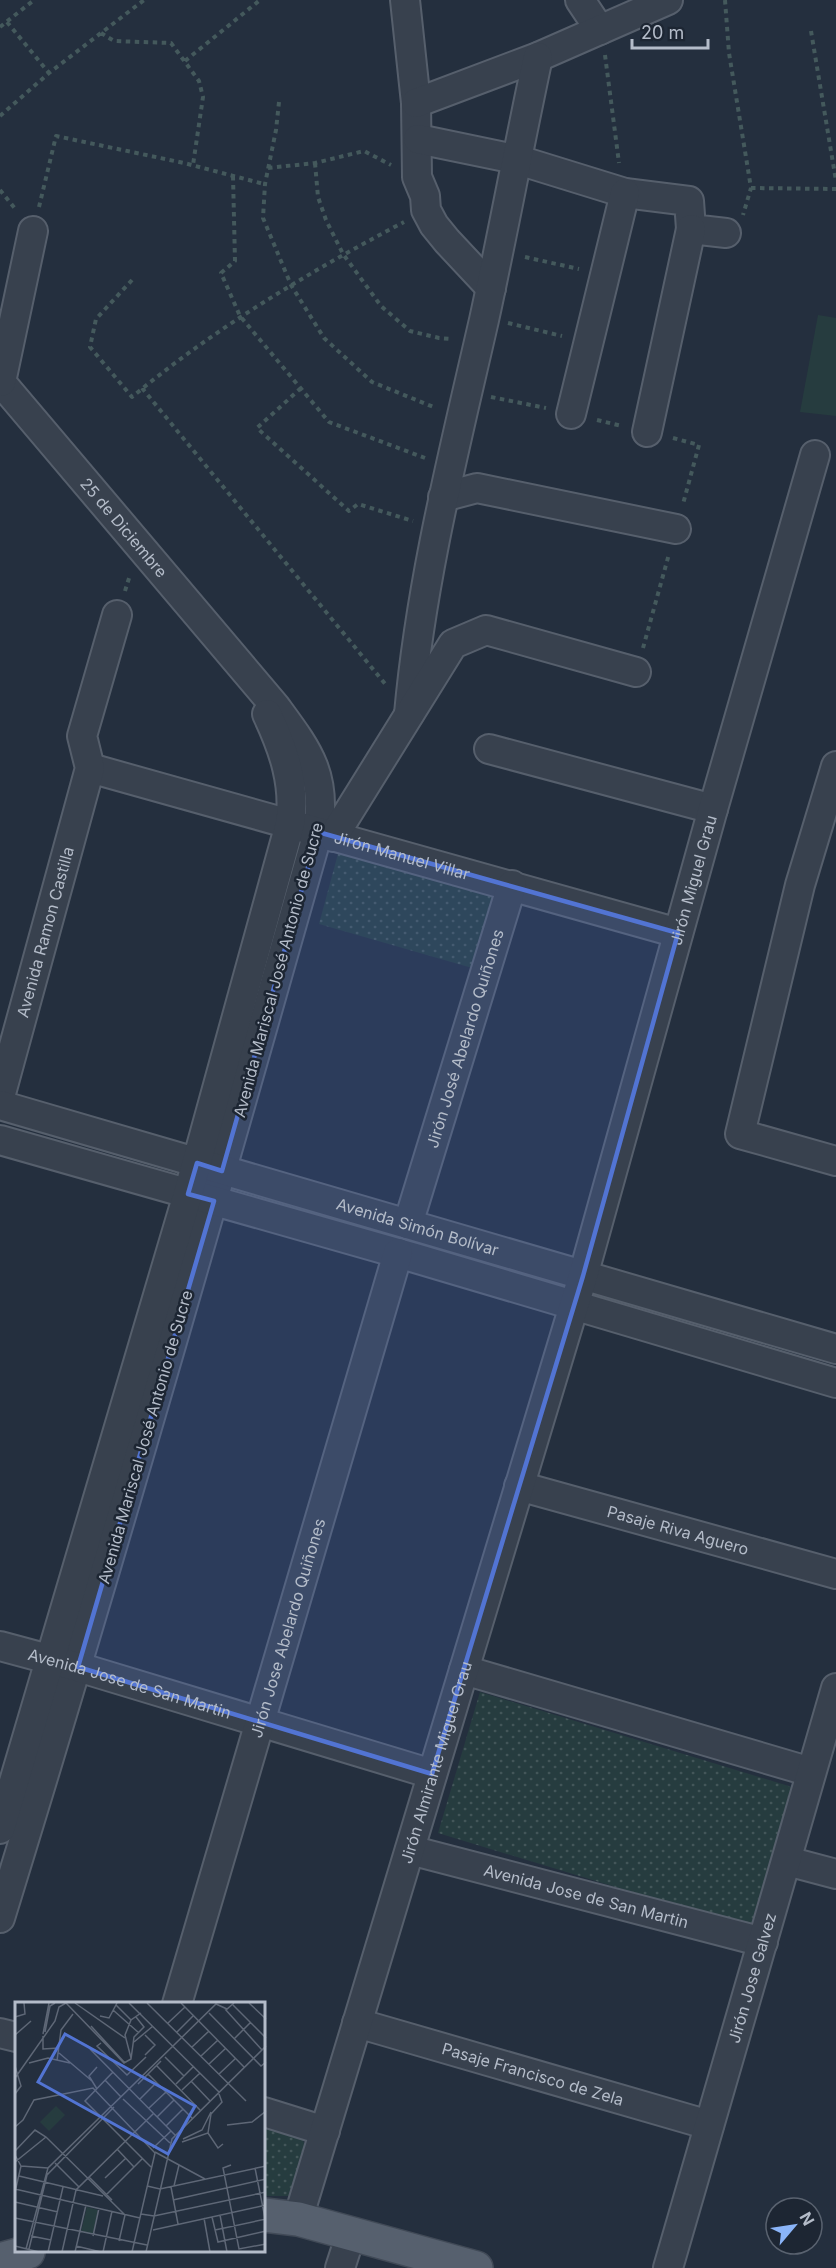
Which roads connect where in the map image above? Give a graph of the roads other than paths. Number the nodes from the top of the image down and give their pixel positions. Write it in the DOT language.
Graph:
graph roads {
  1 [pos="405,0"];
  2 [pos="580,0"];
  3 [pos="668,0"];
  4 [pos="600,30"];
  5 [pos="538,57"];
  6 [pos="416,103"];
  7 [pos="418,139"];
  8 [pos="516,159"];
  9 [pos="625,193"];
  10 [pos="691,229"];
  11 [pos="33,231"];
  12 [pos="726,233"];
  13 [pos="491,288"];
  14 [pos="0,382"];
  15 [pos="571,414"];
  16 [pos="647,432"];
  17 [pos="815,455"];
  18 [pos="442,497"];
  19 [pos="676,530"];
  20 [pos="117,615"];
  21 [pos="636,672"];
  22 [pos="248,675"];
  23 [pos="409,714"];
  24 [pos="489,749"];
  25 [pos="836,766"];
  26 [pos="90,768"];
  27 [pos="713,809"];
  28 [pos="290,824"];
  29 [pos="326,835"];
  30 [pos="512,885"];
  31 [pos="678,933"];
  32 [pos="0,1098"];
  33 [pos="0,1105"];
  34 [pos="0,1140"];
  35 [pos="836,1161"];
  36 [pos="210,1167"];
  37 [pos="201,1197"];
  38 [pos="408,1224"];
  39 [pos="398,1254"];
  40 [pos="583,1276"];
  41 [pos="574,1304"];
  42 [pos="836,1349"];
  43 [pos="836,1383"];
  44 [pos="519,1486"];
  45 [pos="836,1574"];
  46 [pos="0,1646"];
  47 [pos="49,1659"];
  48 [pos="78,1667"];
  49 [pos="464,1670"];
  50 [pos="836,1688"];
  51 [pos="260,1722"];
  52 [pos="811,1772"];
  53 [pos="432,1774"];
  54 [pos="0,1829"];
  55 [pos="410,1850"];
  56 [pos="787,1861"];
  57 [pos="836,1874"];
  58 [pos="0,1918"];
  59 [pos="763,1942"];
  60 [pos="178,2002"];
  61 [pos="357,2023"];
  62 [pos="0,2032"];
  63 [pos="15,2037"];
  64 [pos="266,2113"];
  65 [pos="709,2125"];
  66 [pos="325,2132"];
  67 [pos="266,2215"];
  68 [pos="298,2219"];
  69 [pos="351,2234"];
  70 [pos="24,2253"];
  71 [pos="0,2260"];
  72 [pos="465,2267"];
  73 [pos="340,2268"];
  74 [pos="668,2268"];
  1 -- 6 [label="street"];
  2 -- 4 [label="street"];
  3 -- 4 [label="street"];
  4 -- 5 [label="street"];
  5 -- 6 [label="street"];
  5 -- 8 [label="street"];
  6 -- 7 [label="street"];
  7 -- 8 [label="street"];
  7 -- 13 [label="street"];
  8 -- 9 [label="street"];
  8 -- 13 [label="street"];
  9 -- 10 [label="street"];
  9 -- 15 [label="street"];
  10 -- 12 [label="street"];
  10 -- 16 [label="street"];
  11 -- 14 [label="street"];
  13 -- 18 [label="street"];
  14 -- 22 [label="street, 25 de Diciembre"];
  17 -- 27 [label="street, Jirón Miguel Grau"];
  18 -- 19 [label="street"];
  18 -- 23 [label="street"];
  20 -- 26 [label="street"];
  21 -- 23 [label="street"];
  22 -- 28 [label="street, Avenida Mariscal José Antonio de Sucre"];
  22 -- 29 [label="street, Avenida Mariscal José Antonio de Sucre"];
  23 -- 29 [label="street"];
  24 -- 27 [label="street"];
  25 -- 35 [label="street"];
  26 -- 28 [label="street, Jirón Manuel Villar"];
  26 -- 32 [label="street, Avenida Ramon Castilla"];
  27 -- 31 [label="street, Jirón Miguel Grau"];
  28 -- 29 [label="street, Jirón Manuel Villar"];
  28 -- 36 [label="street, Avenida Mariscal José Antonio de Sucre"];
  29 -- 30 [label="street, Jirón Manuel Villar"];
  29 -- 36 [label="street, Avenida Mariscal José Antonio de Sucre"];
  30 -- 31 [label="street, Jirón Manuel Villar"];
  30 -- 38 [label="street, Jirón José Abelardo Quiñones"];
  31 -- 40 [label="street, Jirón Miguel Grau"];
  33 -- 36 [label="street, Avenida Simón Bolívar"];
  34 -- 37 [label="street, Avenida Simón Bolívar"];
  36 -- 37 [label="street, Avenida Mariscal José Antonio de Sucre"];
  36 -- 38 [label="street, Avenida Simón Bolívar"];
  37 -- 39 [label="street, Avenida Simón Bolívar"];
  37 -- 47 [label="street, Avenida Mariscal José Antonio de Sucre"];
  37 -- 48 [label="street, Avenida Mariscal José Antonio de Sucre"];
  38 -- 40 [label="street, Avenida Simón Bolívar"];
  39 -- 41 [label="street, Avenida Simón Bolívar"];
  39 -- 51 [label="street, Jirón Jose Abelardo Quiñones"];
  40 -- 41 [label="street, Jirón Miguel Grau"];
  40 -- 42 [label="street, Avenida Simón Bolívar"];
  41 -- 43 [label="street, Avenida Simón Bolívar"];
  41 -- 44 [label="street, Jirón Almirante Miguel Grau"];
  44 -- 45 [label="street, Pasaje Riva Aguero"];
  44 -- 49 [label="street, Jirón Almirante Miguel Grau"];
  46 -- 47 [label="street, Avenida Jose de San Martin"];
  47 -- 48 [label="street, Avenida Jose de San Martin"];
  47 -- 54 [label="street, Avenida Mariscal José Antonio de Sucre"];
  48 -- 51 [label="street, Avenida Jose de San Martin"];
  48 -- 58 [label="street, Avenida Mariscal José Antonio de Sucre"];
  49 -- 52 [label="street"];
  49 -- 53 [label="street, Jirón Almirante Miguel Grau"];
  50 -- 52 [label="street, Jirón Jose Galvez"];
  51 -- 53 [label="street, Avenida Jose de San Martin"];
  51 -- 60 [label="street, Jirón Jose Abelardo Quiñones"];
  52 -- 56 [label="street, Jirón Jose Galvez"];
  53 -- 55 [label="street, Jirón Almirante Miguel Grau"];
  55 -- 59 [label="street, Avenida Jose de San Martin"];
  55 -- 61 [label="street, Jirón Almirante Miguel Grau"];
  56 -- 57 [label="street"];
  56 -- 59 [label="street, Jirón Jose Galvez"];
  59 -- 65 [label="street, Jirón Jose Galvez"];
  61 -- 65 [label="street, Pasaje Francisco de Zela"];
  61 -- 66 [label="street, Jirón Almirante Miguel Grau"];
  62 -- 63 [label="street"];
  64 -- 66 [label="street"];
  65 -- 74 [label="street, Jirón Jose Galvez"];
  66 -- 68 [label="street, Jirón Almirante Miguel Grau"];
  67 -- 68 [label="main road"];
  68 -- 69 [label="main road"];
  69 -- 72 [label="main road"];
  69 -- 73 [label="street"];
  70 -- 71 [label="main road"];
}
